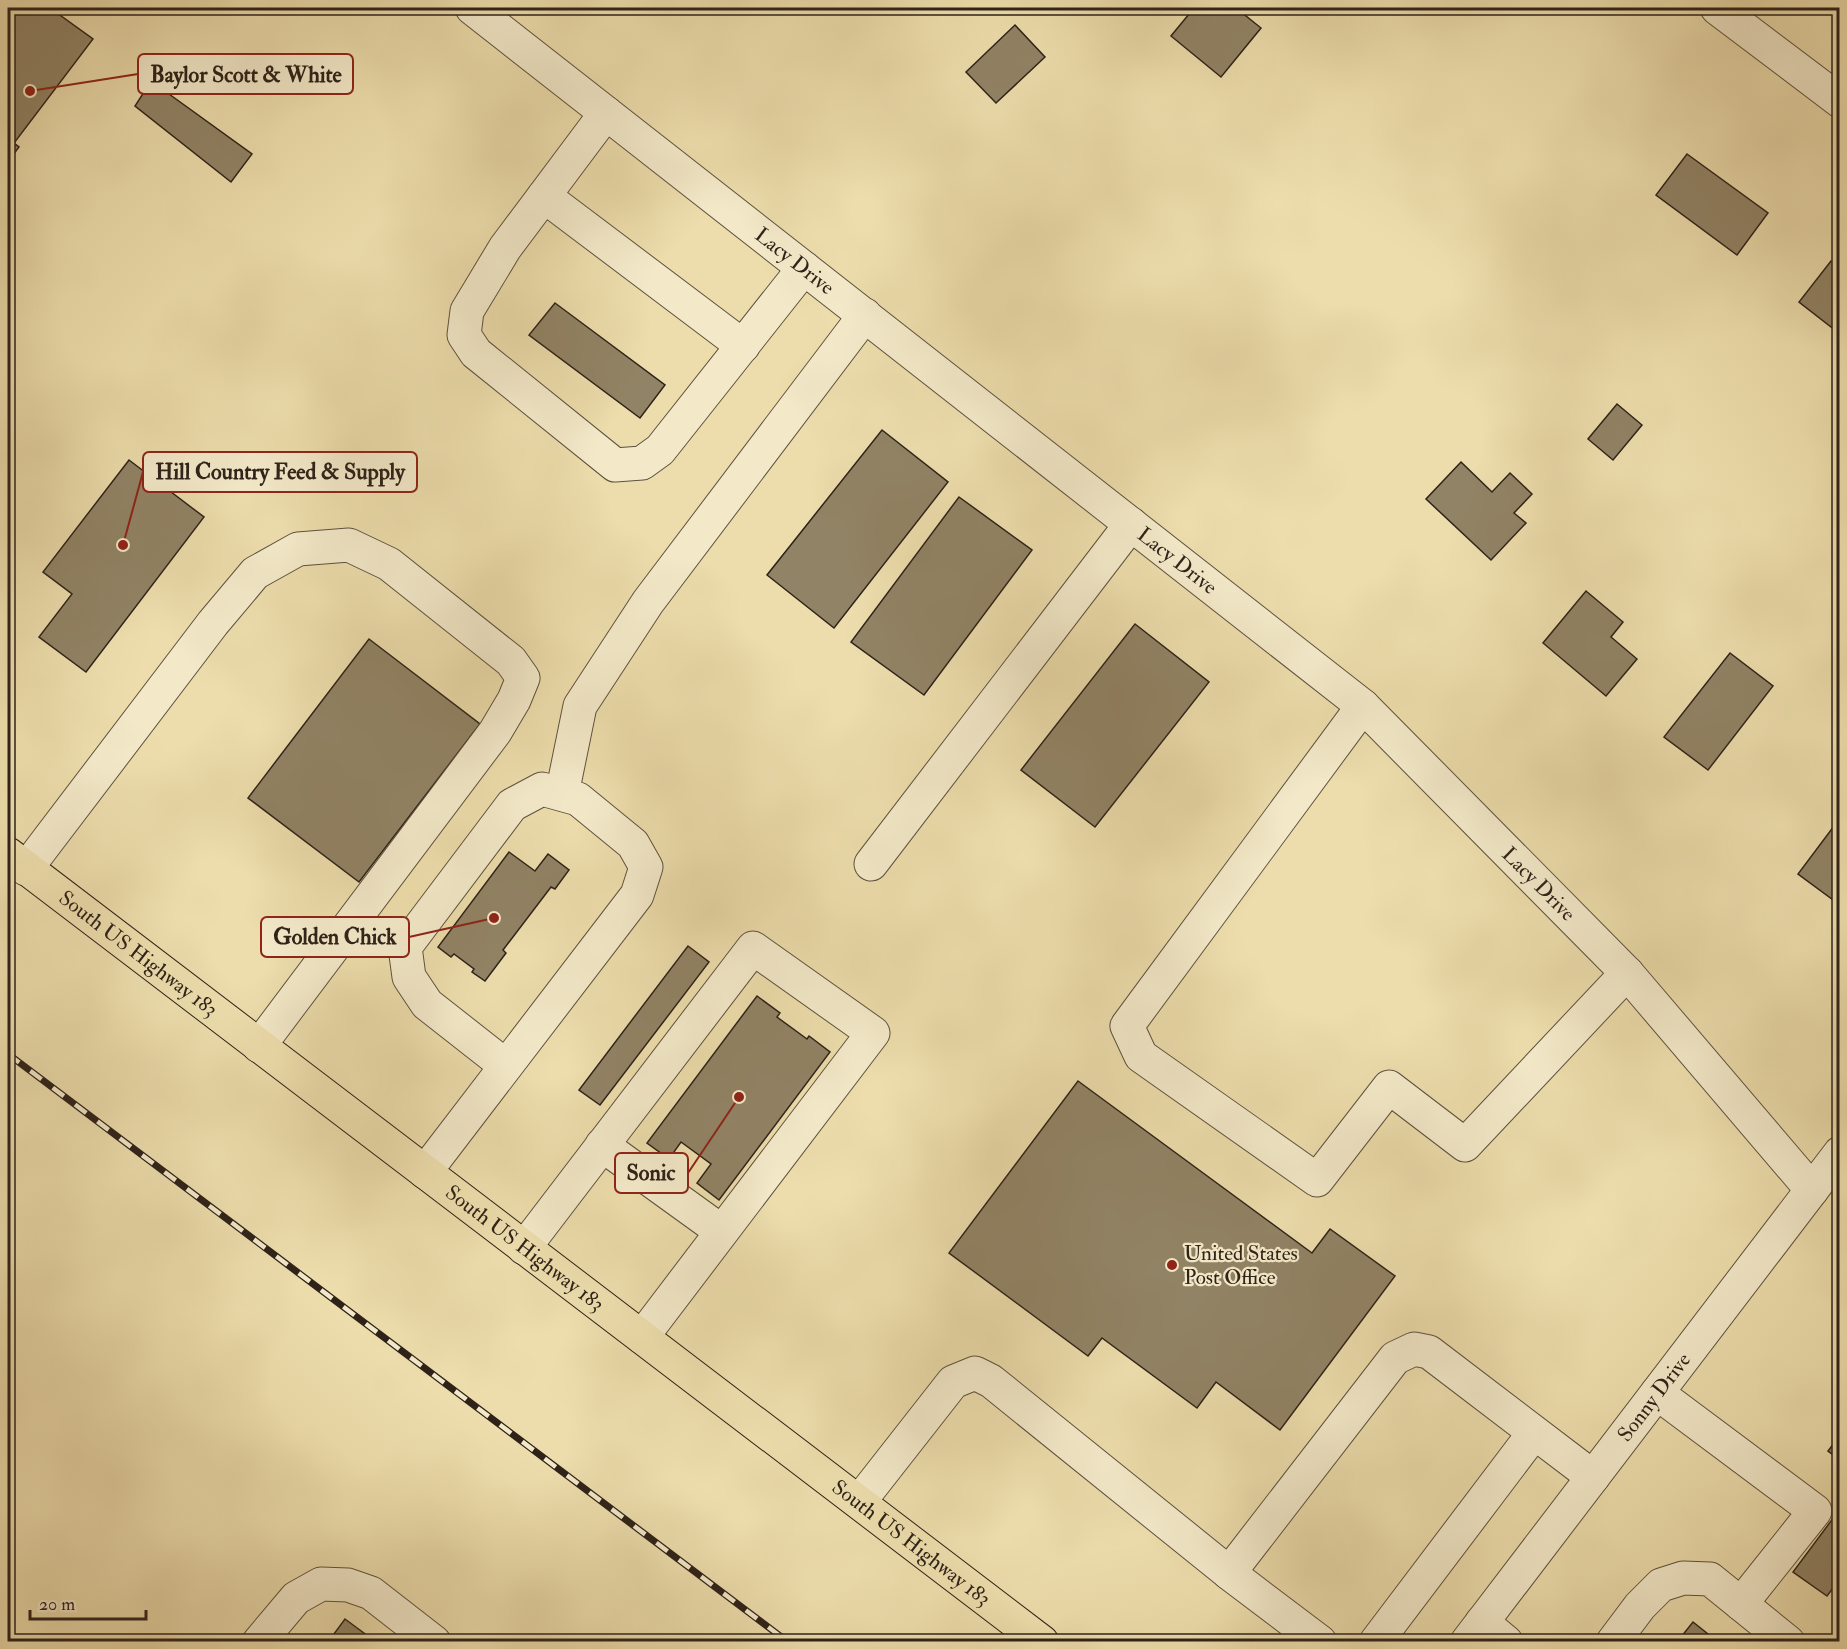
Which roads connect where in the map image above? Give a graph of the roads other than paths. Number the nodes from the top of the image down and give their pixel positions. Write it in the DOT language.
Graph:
graph roads {
  1 [pos="471,8"];
  2 [pos="1717,8"];
  3 [pos="1839,101"];
  4 [pos="606,113"];
  5 [pos="544,196"];
  6 [pos="804,268"];
  7 [pos="865,315"];
  8 [pos="743,346"];
  9 [pos="1131,524"];
  10 [pos="1363,706"];
  11 [pos="562,794"];
  12 [pos="17,861"];
  13 [pos="871,864"];
  14 [pos="1627,974"];
  15 [pos="259,1046"];
  16 [pos="506,1065"];
  17 [pos="602,1145"];
  18 [pos="1839,1154"];
  19 [pos="425,1172"];
  20 [pos="1812,1190"];
  21 [pos="722,1231"];
  22 [pos="524,1248"];
  23 [pos="642,1336"];
  24 [pos="1657,1393"];
  25 [pos="1534,1433"];
  26 [pos="1593,1477"];
  27 [pos="859,1503"];
  28 [pos="1229,1573"];
  29 [pos="1741,1604"];
  30 [pos="1485,1635"];
  31 [pos="259,1641"];
  32 [pos="434,1641"];
  33 [pos="1042,1641"];
  34 [pos="1320,1641"];
  35 [pos="1376,1641"];
  36 [pos="1613,1641"];
  37 [pos="1788,1641"];
  1 -- 4 [label="street, Lacy Drive"];
  2 -- 3 [label="street"];
  4 -- 5 [label="street"];
  4 -- 6 [label="street, Lacy Drive"];
  5 -- 8 [label="street"];
  5 -- 8 [label="street"];
  6 -- 7 [label="street, Lacy Drive"];
  6 -- 8 [label="street"];
  7 -- 9 [label="street, Lacy Drive"];
  7 -- 11 [label="street"];
  9 -- 10 [label="street, Lacy Drive"];
  9 -- 13 [label="street"];
  10 -- 14 [label="street, Lacy Drive"];
  10 -- 14 [label="street"];
  11 -- 16 [label="street"];
  11 -- 16 [label="street"];
  12 -- 15 [label="main road, South US Highway 183"];
  12 -- 15 [label="street"];
  14 -- 20 [label="street, Lacy Drive"];
  15 -- 19 [label="main road, South US Highway 183"];
  16 -- 19 [label="street"];
  17 -- 21 [label="street"];
  17 -- 21 [label="street"];
  17 -- 22 [label="street"];
  18 -- 20 [label="street, Sonny Drive"];
  19 -- 22 [label="main road, South US Highway 183"];
  20 -- 24 [label="street, Sonny Drive"];
  21 -- 23 [label="street"];
  22 -- 23 [label="main road, South US Highway 183"];
  23 -- 27 [label="main road, South US Highway 183"];
  24 -- 26 [label="street, Sonny Drive"];
  24 -- 29 [label="street"];
  25 -- 26 [label="street"];
  25 -- 28 [label="street"];
  25 -- 35 [label="street"];
  26 -- 30 [label="street, Sonny Drive"];
  27 -- 28 [label="street"];
  27 -- 33 [label="main road, South US Highway 183"];
  28 -- 34 [label="street"];
  29 -- 36 [label="street"];
  29 -- 37 [label="street"];
  31 -- 32 [label="street"];
}
